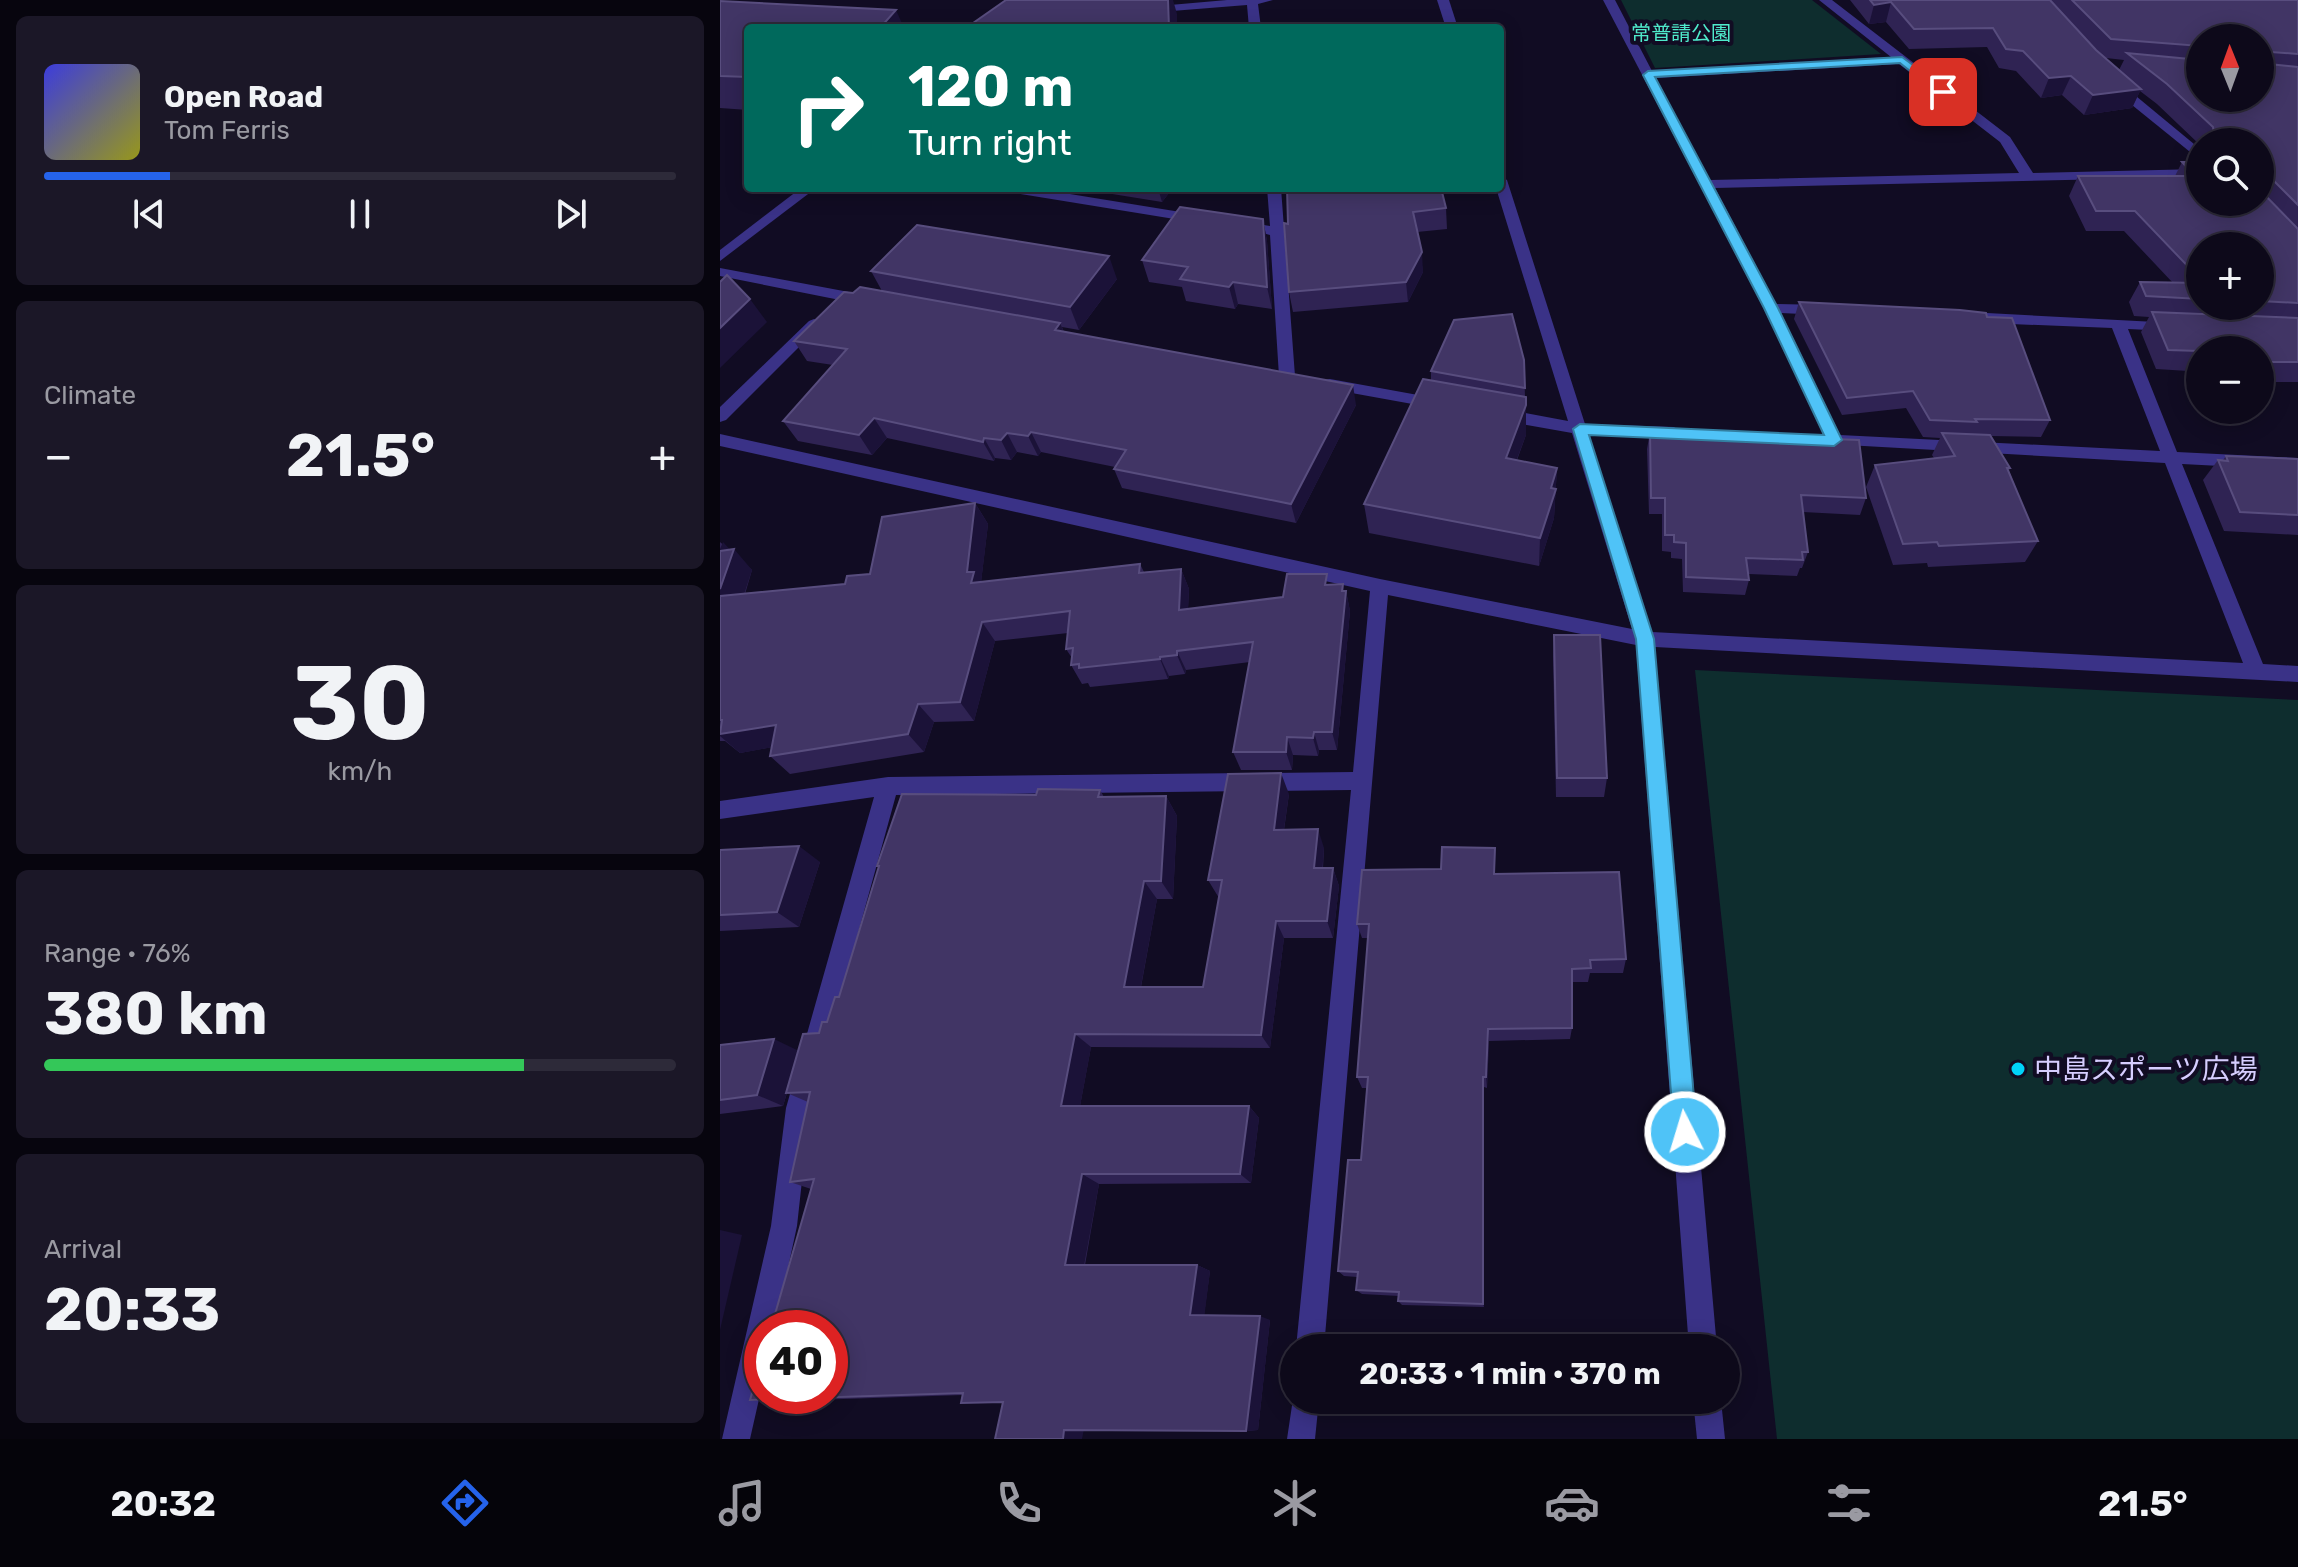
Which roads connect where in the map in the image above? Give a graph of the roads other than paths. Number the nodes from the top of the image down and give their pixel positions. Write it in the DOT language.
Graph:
graph roads {
  1 [pos="1267,0"];
  2 [pos="1443,0"];
  3 [pos="1609,0"];
  4 [pos="1825,0"];
  5 [pos="1252,1"];
  6 [pos="1126,11"];
  7 [pos="1255,24"];
  8 [pos="1451,24"];
  9 [pos="1902,60"];
  10 [pos="2105,74"];
  11 [pos="1648,75"];
  12 [pos="2186,145"];
  13 [pos="2186,173"];
  14 [pos="2028,176"];
  15 [pos="1705,184"];
  16 [pos="804,192"];
  17 [pos="1033,192"];
  18 [pos="1274,192"];
  19 [pos="1504,192"];
  20 [pos="1278,232"];
  21 [pos="720,257"];
  22 [pos="720,272"];
  23 [pos="889,304"];
  24 [pos="832,307"];
  25 [pos="1771,308"];
  26 [pos="1834,311"];
  27 [pos="1976,317"];
  28 [pos="2118,324"];
  29 [pos="2193,327"];
  30 [pos="1457,407"];
  31 [pos="1488,412"];
  32 [pos="720,416"];
  33 [pos="1580,429"];
  34 [pos="1691,434"];
  35 [pos="720,440"];
  36 [pos="2171,458"];
  37 [pos="2298,464"];
  38 [pos="1380,586"];
  39 [pos="1645,639"];
  40 [pos="2256,672"];
  41 [pos="2298,674"];
  42 [pos="1360,781"];
  43 [pos="888,786"];
  44 [pos="720,810"];
  45 [pos="1311,1334"];
  46 [pos="1702,1334"];
  47 [pos="1304,1414"];
  48 [pos="1708,1414"];
  49 [pos="736,1439"];
  50 [pos="1301,1439"];
  51 [pos="1711,1439"];
  1 -- 5 [label="street"];
  2 -- 8 [label="street"];
  3 -- 11 [label="street"];
  4 -- 9 [label="street"];
  5 -- 6 [label="street"];
  5 -- 7 [label="street"];
  9 -- 11 [label="street"];
  9 -- 14 [label="street"];
  10 -- 12 [label="street"];
  11 -- 15 [label="street"];
  13 -- 14 [label="street"];
  14 -- 15 [label="street"];
  15 -- 25 [label="street"];
  16 -- 21 [label="street"];
  17 -- 20 [label="street"];
  18 -- 20 [label="street"];
  19 -- 33 [label="street"];
  20 -- 30 [label="street"];
  22 -- 24 [label="street"];
  23 -- 24 [label="street"];
  24 -- 32 [label="street"];
  25 -- 26 [label="street"];
  25 -- 36 [label="street"];
  27 -- 28 [label="street"];
  28 -- 29 [label="street"];
  28 -- 36 [label="street"];
  31 -- 33 [label="street"];
  33 -- 34 [label="street"];
  33 -- 39 [label="street"];
  35 -- 38 [label="street"];
  36 -- 37 [label="street"];
  36 -- 40 [label="street"];
  38 -- 39 [label="street"];
  38 -- 42 [label="street"];
  39 -- 40 [label="street"];
  39 -- 46 [label="street"];
  40 -- 41 [label="street"];
  42 -- 43 [label="street"];
  42 -- 45 [label="street"];
  43 -- 44 [label="street"];
  43 -- 49 [label="street"];
  47 -- 50 [label="street"];
  48 -- 51 [label="street"];
}
